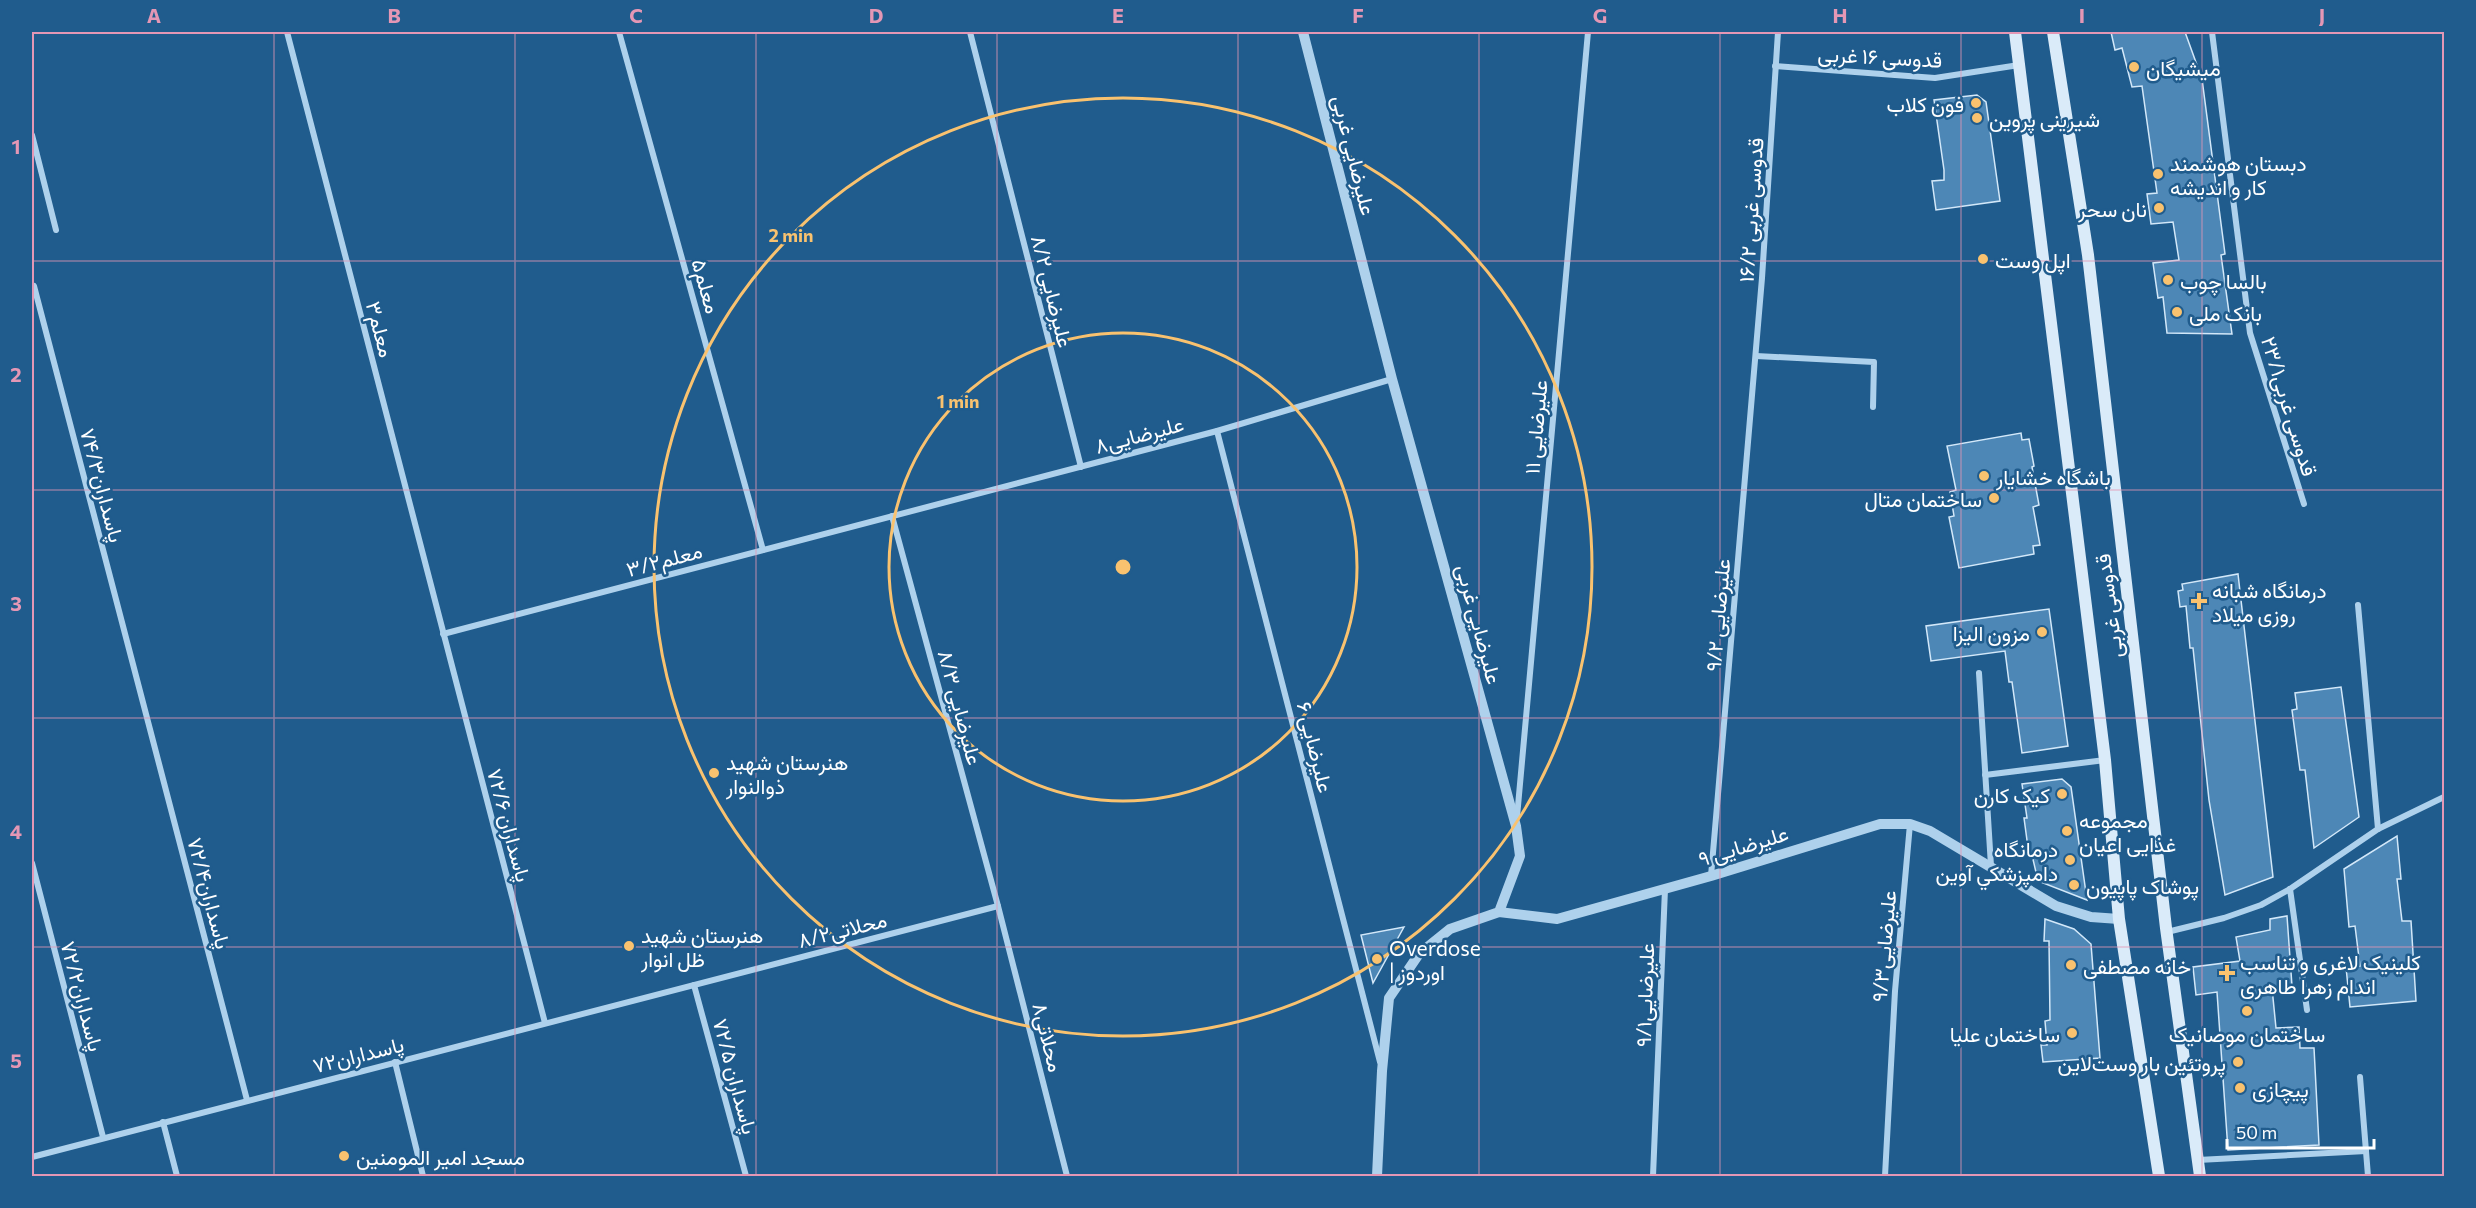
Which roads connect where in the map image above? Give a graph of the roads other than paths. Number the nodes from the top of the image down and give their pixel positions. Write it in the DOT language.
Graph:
graph roads {
  1 [pos="286,32"];
  2 [pos="619,32"];
  3 [pos="969,32"];
  4 [pos="1303,32"];
  5 [pos="1588,32"];
  6 [pos="1778,32"];
  7 [pos="2014,32"];
  8 [pos="2053,32"];
  9 [pos="2212,32"];
  10 [pos="2019,65"];
  11 [pos="1775,66"];
  12 [pos="32,135"];
  13 [pos="56,230"];
  14 [pos="33,286"];
  15 [pos="1756,356"];
  16 [pos="1392,379"];
  17 [pos="1874,407"];
  18 [pos="1217,431"];
  19 [pos="1081,467"];
  20 [pos="2304,504"];
  21 [pos="892,516"];
  22 [pos="764,550"];
  23 [pos="2358,605"];
  24 [pos="443,634"];
  25 [pos="1979,673"];
  26 [pos="141,693"];
  27 [pos="2105,760"];
  28 [pos="1985,775"];
  29 [pos="2445,797"];
  30 [pos="1910,824"];
  31 [pos="1516,826"];
  32 [pos="2378,829"];
  33 [pos="32,863"];
  34 [pos="1991,866"];
  35 [pos="1711,876"];
  36 [pos="1665,889"];
  37 [pos="2290,890"];
  38 [pos="998,906"];
  39 [pos="1499,912"];
  40 [pos="2119,918"];
  41 [pos="2166,932"];
  42 [pos="694,985"];
  43 [pos="2307,1010"];
  44 [pos="545,1023"];
  45 [pos="394,1062"];
  46 [pos="1382,1071"];
  47 [pos="2360,1077"];
  48 [pos="247,1100"];
  49 [pos="163,1122"];
  50 [pos="104,1137"];
  51 [pos="2366,1151"];
  52 [pos="32,1156"];
  53 [pos="2198,1160"];
  54 [pos="177,1176"];
  55 [pos="423,1176"];
  56 [pos="746,1176"];
  57 [pos="1067,1176"];
  58 [pos="1377,1176"];
  59 [pos="1653,1176"];
  60 [pos="1885,1176"];
  61 [pos="2159,1176"];
  62 [pos="2200,1176"];
  63 [pos="2368,1176"];
  1 -- 24 [label="street, معلم۳"];
  2 -- 22 [label="street, معلم۵"];
  3 -- 19 [label="street, علیرضایی ۸/۲"];
  4 -- 16 [label="street, علیرضایی غربی"];
  5 -- 31 [label="street, ۱۱ علیرضایی"];
  6 -- 11 [label="street, ۱۶/۲ قدوسی غربی"];
  7 -- 10 [label="main road, قدوسی غربی"];
  8 -- 41 [label="main road, قدوسی غربی"];
  9 -- 20 [label="street, قدوسی غربی۲۳/۱"];
  10 -- 11 [label="street, قدوسی ۱۶ غربی"];
  10 -- 27 [label="main road, قدوسی غربی"];
  11 -- 15 [label="street, ۱۶/۲ قدوسی غربی"];
  12 -- 13 [label="street"];
  14 -- 26 [label="street, پاسداران۷۴/۳"];
  15 -- 17 [label="street"];
  15 -- 35 [label="street, ۹/۲ علیرضایی"];
  16 -- 18 [label="street, علیرضایی۸"];
  16 -- 31 [label="street, علیرضایی غربی"];
  18 -- 19 [label="street, علیرضایی۸"];
  18 -- 46 [label="street, ۶ علیرضایی"];
  19 -- 21 [label="street, علیرضایی۸"];
  21 -- 22 [label="street, معلم۳/۲"];
  21 -- 38 [label="street, ۸/۳ علیرضایی"];
  22 -- 24 [label="street, معلم۳/۲"];
  23 -- 32 [label="street"];
  24 -- 44 [label="street, ۷۲/۶ پاسداران"];
  25 -- 28 [label="street"];
  26 -- 48 [label="street, پاسداران۷۲/۴"];
  27 -- 28 [label="street"];
  27 -- 40 [label="main road, قدوسی غربی"];
  28 -- 34 [label="street"];
  29 -- 32 [label="street"];
  30 -- 34 [label="street, ۹ علیرضایی"];
  30 -- 35 [label="street, ۹ علیرضایی"];
  30 -- 60 [label="street, علیرضایی۹/۳"];
  31 -- 39 [label="street, علیرضایی غربی"];
  32 -- 37 [label="street"];
  33 -- 50 [label="street, پاسداران۷۲/۲"];
  34 -- 40 [label="street, ۹ علیرضایی"];
  35 -- 36 [label="street, ۹ علیرضایی"];
  36 -- 39 [label="street, ۹ علیرضایی"];
  36 -- 59 [label="street, علیرضایی۹/۱"];
  37 -- 41 [label="street"];
  37 -- 43 [label="street"];
  38 -- 42 [label="street, محلاتی۸/۲"];
  38 -- 57 [label="street, محلاتی۸"];
  39 -- 46 [label="street"];
  40 -- 61 [label="main road, قدوسی غربی"];
  41 -- 53 [label="main road, قدوسی غربی"];
  42 -- 44 [label="street, پاسداران۷۲"];
  42 -- 56 [label="street, ۷۲/۵ پاسداران"];
  44 -- 45 [label="street, پاسداران۷۲"];
  45 -- 48 [label="street, پاسداران۷۲"];
  45 -- 55 [label="street"];
  46 -- 58 [label="street"];
  47 -- 51 [label="street"];
  48 -- 49 [label="street, پاسداران۷۲"];
  49 -- 50 [label="street, پاسداران۷۲"];
  49 -- 54 [label="street"];
  50 -- 52 [label="street, پاسداران۷۲"];
  51 -- 53 [label="street"];
  51 -- 63 [label="street"];
  53 -- 62 [label="main road, قدوسی غربی"];
}
